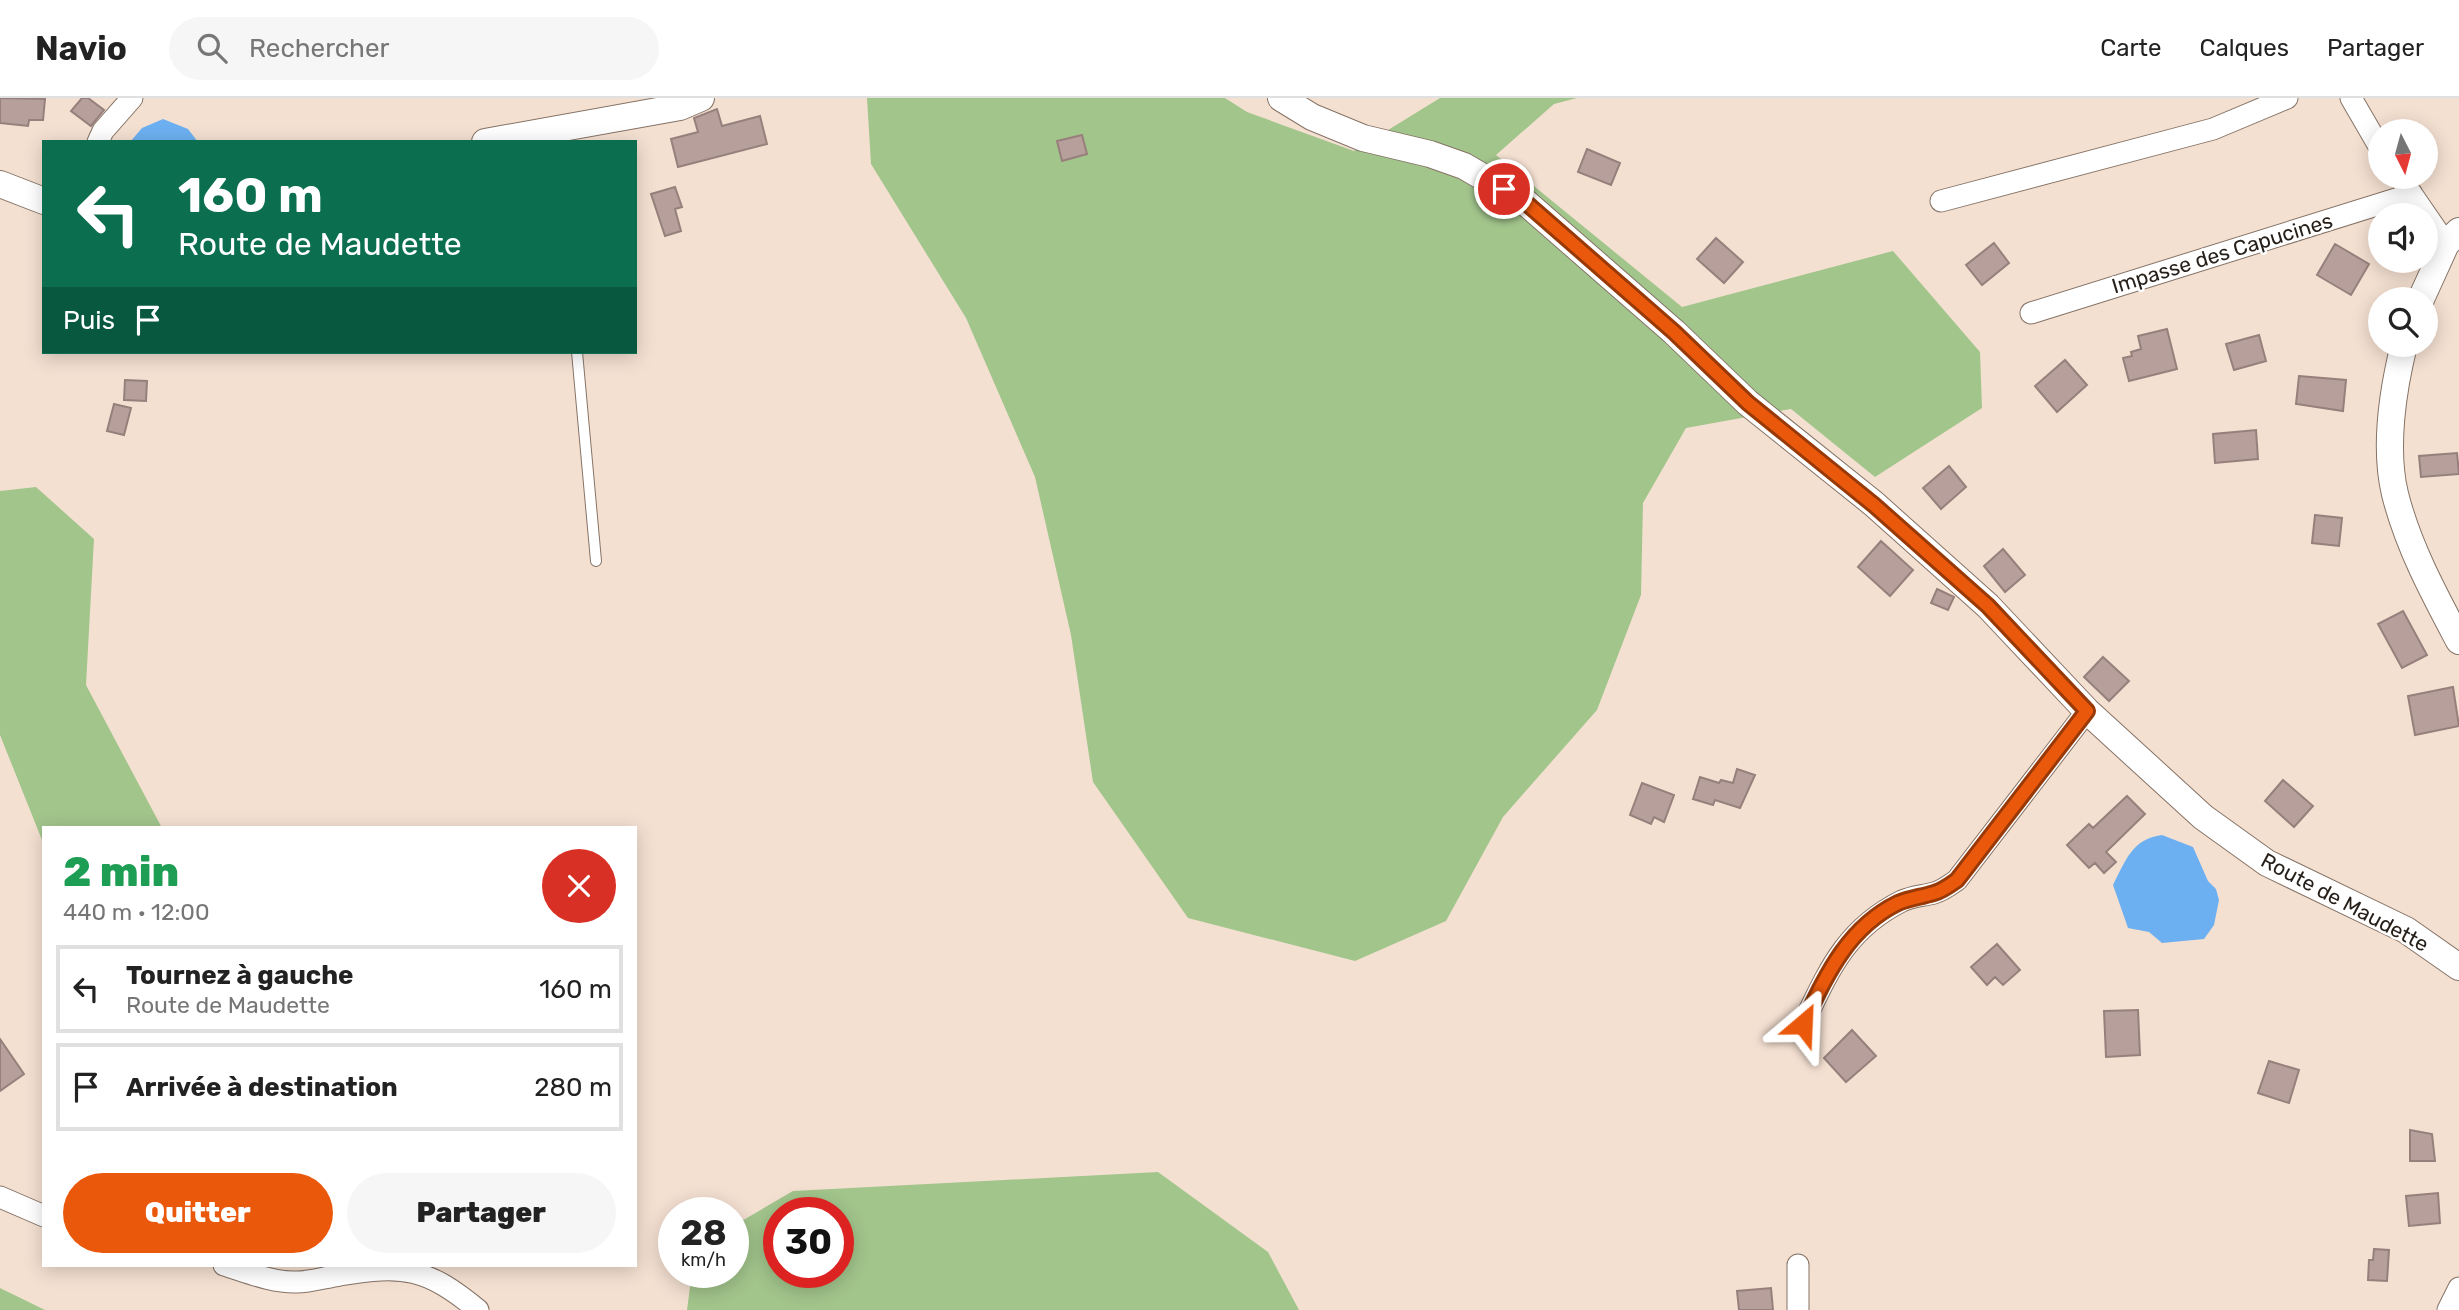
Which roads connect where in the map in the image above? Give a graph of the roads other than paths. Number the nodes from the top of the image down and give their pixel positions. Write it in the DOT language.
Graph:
graph roads {
  1 [pos="132,98"];
  2 [pos="701,98"];
  3 [pos="1281,98"];
  4 [pos="2287,98"];
  5 [pos="2351,98"];
  6 [pos="2368,127"];
  7 [pos="100,140"];
  8 [pos="496,140"];
  9 [pos="0,184"];
  10 [pos="2394,189"];
  11 [pos="2410,189"];
  12 [pos="42,200"];
  13 [pos="1941,201"];
  14 [pos="2452,237"];
  15 [pos="2427,287"];
  16 [pos="2031,313"];
  17 [pos="577,354"];
  18 [pos="2401,357"];
  19 [pos="596,561"];
  20 [pos="2451,606"];
  21 [pos="2459,641"];
  22 [pos="2087,711"];
  23 [pos="2459,967"];
  24 [pos="1803,1024"];
  25 [pos="0,1197"];
  26 [pos="42,1215"];
  27 [pos="1798,1265"];
  28 [pos="231,1267"];
  29 [pos="2459,1288"];
  30 [pos="478,1310"];
  31 [pos="1798,1310"];
  32 [pos="2448,1310"];
  1 -- 7 [label="street"];
  2 -- 8 [label="street"];
  3 -- 22 [label="street, Route de Maudette"];
  4 -- 13 [label="street"];
  5 -- 6 [label="street"];
  9 -- 12 [label="street"];
  10 -- 16 [label="street, Impasse des Capucines"];
  11 -- 14 [label="street"];
  14 -- 15 [label="street"];
  17 -- 19 [label="lane"];
  18 -- 20 [label="street"];
  20 -- 21 [label="street"];
  22 -- 23 [label="street, Route de Maudette"];
  22 -- 24 [label="street"];
  25 -- 26 [label="street"];
  27 -- 31 [label="street"];
  28 -- 30 [label="street"];
  29 -- 32 [label="street"];
}
